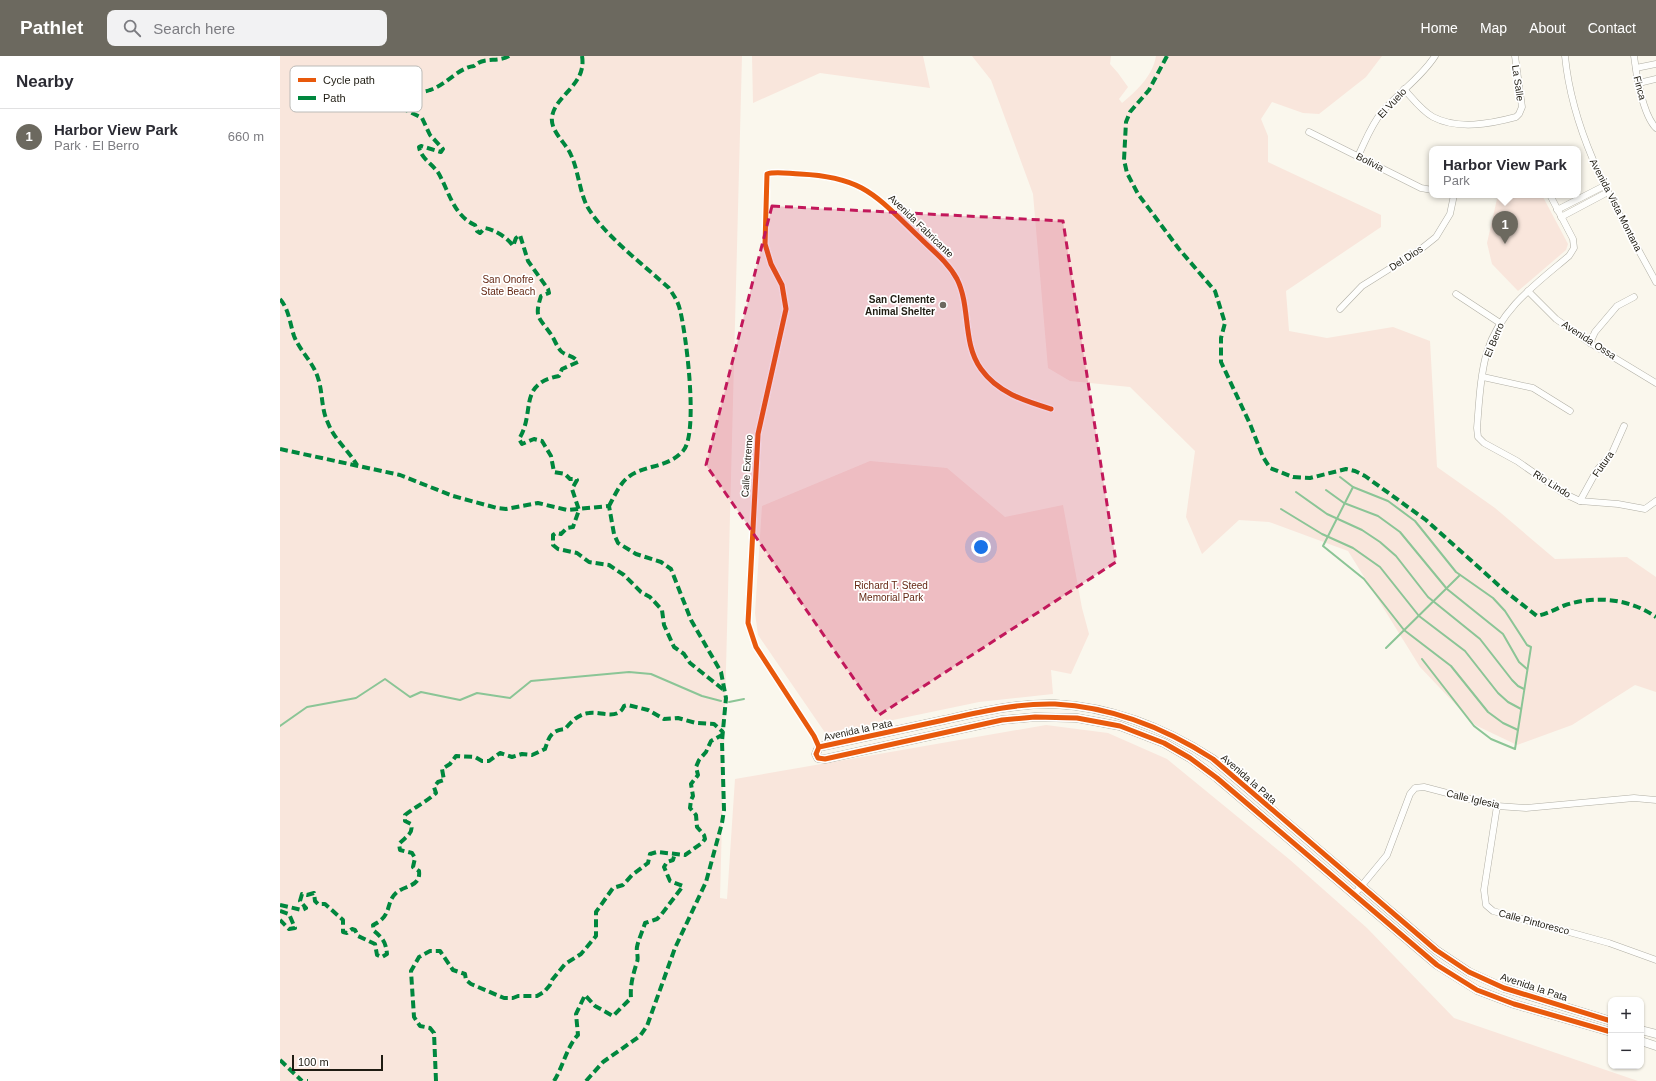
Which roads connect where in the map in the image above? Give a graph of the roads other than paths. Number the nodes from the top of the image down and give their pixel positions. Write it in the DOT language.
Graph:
graph roads {
  1 [pos="1435,56"];
  2 [pos="1515,56"];
  3 [pos="1565,56"];
  4 [pos="1634,56"];
  5 [pos="1656,64"];
  6 [pos="1636,68"];
  7 [pos="1656,79"];
  8 [pos="1639,83"];
  9 [pos="1404,90"];
  10 [pos="1656,128"];
  11 [pos="1309,132"];
  12 [pos="1358,156"];
  13 [pos="767,174"];
  14 [pos="1604,186"];
  15 [pos="1429,189"];
  16 [pos="1608,192"];
  17 [pos="1453,198"];
  18 [pos="1551,198"];
  19 [pos="1580,198"];
  20 [pos="1581,198"];
  21 [pos="1557,210"];
  22 [pos="1561,217"];
  23 [pos="1656,282"];
  24 [pos="1528,291"];
  25 [pos="1456,294"];
  26 [pos="1634,297"];
  27 [pos="1340,309"];
  28 [pos="1500,323"];
  29 [pos="1590,343"];
  30 [pos="1483,377"];
  31 [pos="1656,383"];
  32 [pos="1051,409"];
  33 [pos="1570,411"];
  34 [pos="1624,426"];
  35 [pos="1478,437"];
  36 [pos="1580,501"];
  37 [pos="1656,501"];
  38 [pos="819,747"];
  39 [pos="1656,800"];
  40 [pos="1498,806"];
  41 [pos="1362,886"];
  42 [pos="1354,895"];
  43 [pos="1656,960"];
  44 [pos="1608,1019"];
  45 [pos="1608,1031"];
  46 [pos="1644,1031"];
  47 [pos="1656,1034"];
  48 [pos="1644,1042"];
  49 [pos="1656,1046"];
  1 -- 9 [label="street, El Vuelo"];
  2 -- 9 [label="street, La Salle"];
  3 -- 14 [label="street, Avenida Vista Montana"];
  4 -- 6 [label="street, Finca"];
  5 -- 6 [label="street, Finca"];
  6 -- 8 [label="street, Finca"];
  7 -- 8 [label="street"];
  8 -- 10 [label="street, Finca"];
  9 -- 12 [label="street, El Vuelo"];
  11 -- 12 [label="street, Bolivia"];
  12 -- 15 [label="street, Bolivia"];
  13 -- 32 [label="street, Avenida Fabricante"];
  13 -- 38 [label="street, Calle Extremo"];
  14 -- 16 [label="street, Avenida Vista Montana"];
  14 -- 20 [label="street"];
  16 -- 22 [label="street"];
  16 -- 23 [label="street, Avenida Vista Montana"];
  17 -- 27 [label="street, Del Dios"];
  18 -- 21 [label="street"];
  19 -- 21 [label="street"];
  21 -- 22 [label="street"];
  22 -- 24 [label="street, El Berro"];
  24 -- 28 [label="street, El Berro"];
  24 -- 29 [label="street, Avenida Ossa"];
  25 -- 28 [label="street"];
  26 -- 29 [label="street"];
  28 -- 30 [label="street, El Berro"];
  29 -- 31 [label="street, Avenida Ossa"];
  30 -- 33 [label="street"];
  30 -- 35 [label="street, El Berro"];
  34 -- 36 [label="street, Futura"];
  35 -- 36 [label="street, Rio Lindo"];
  36 -- 37 [label="street, Rio Lindo"];
  38 -- 41 [label="main road, Avenida la Pata"];
  38 -- 42 [label="main road, Avenida la Pata"];
  39 -- 40 [label="street, Calle Iglesia"];
  40 -- 41 [label="street, Calle Iglesia"];
  40 -- 43 [label="street, Calle Pintoresco"];
  41 -- 42 [label="street, Calle Iglesia"];
  41 -- 44 [label="main road, Avenida la Pata"];
  42 -- 45 [label="main road, Avenida la Pata"];
  46 -- 47 [label="main road"];
  48 -- 49 [label="main road"];
}
